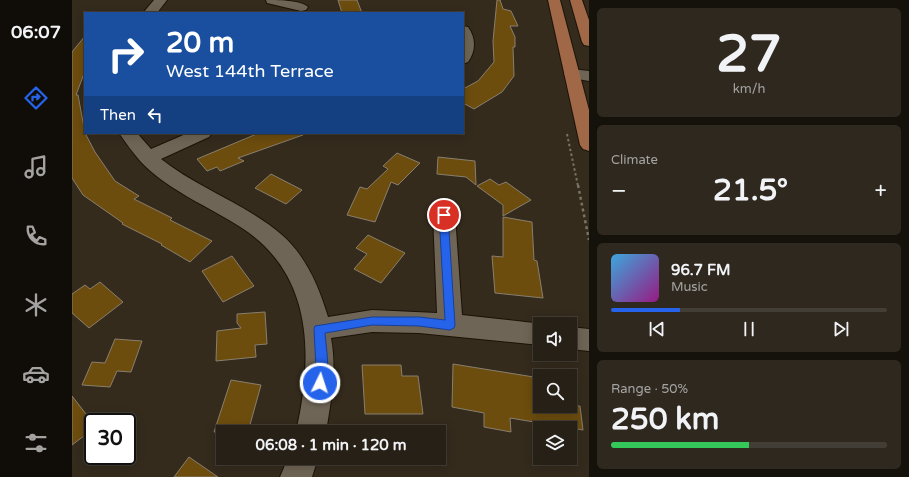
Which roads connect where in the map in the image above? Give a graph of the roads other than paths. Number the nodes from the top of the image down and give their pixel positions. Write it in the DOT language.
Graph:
graph roads {
  1 [pos="161,0"];
  2 [pos="272,0"];
  3 [pos="554,0"];
  4 [pos="576,0"];
  5 [pos="301,6"];
  6 [pos="151,12"];
  7 [pos="586,21"];
  8 [pos="464,33"];
  9 [pos="589,42"];
  10 [pos="464,57"];
  11 [pos="572,74"];
  12 [pos="589,76"];
  13 [pos="129,134"];
  14 [pos="201,134"];
  15 [pos="589,145"];
  16 [pos="148,158"];
  17 [pos="444,215"];
  18 [pos="450,325"];
  19 [pos="319,329"];
  20 [pos="533,333"];
  21 [pos="577,339"];
  22 [pos="589,340"];
  23 [pos="313,425"];
  24 [pos="300,465"];
  25 [pos="296,477"];
  1 -- 6 [label="street"];
  2 -- 5 [label="street"];
  3 -- 11 [label="main road"];
  4 -- 7 [label="main road"];
  7 -- 9 [label="main road"];
  8 -- 10 [label="street"];
  11 -- 12 [label="street"];
  11 -- 15 [label="main road"];
  13 -- 16 [label="street"];
  14 -- 16 [label="street"];
  16 -- 19 [label="street"];
  17 -- 18 [label="street"];
  18 -- 19 [label="street"];
  18 -- 20 [label="street"];
  19 -- 23 [label="street"];
  21 -- 22 [label="street"];
  24 -- 25 [label="street"];
}
